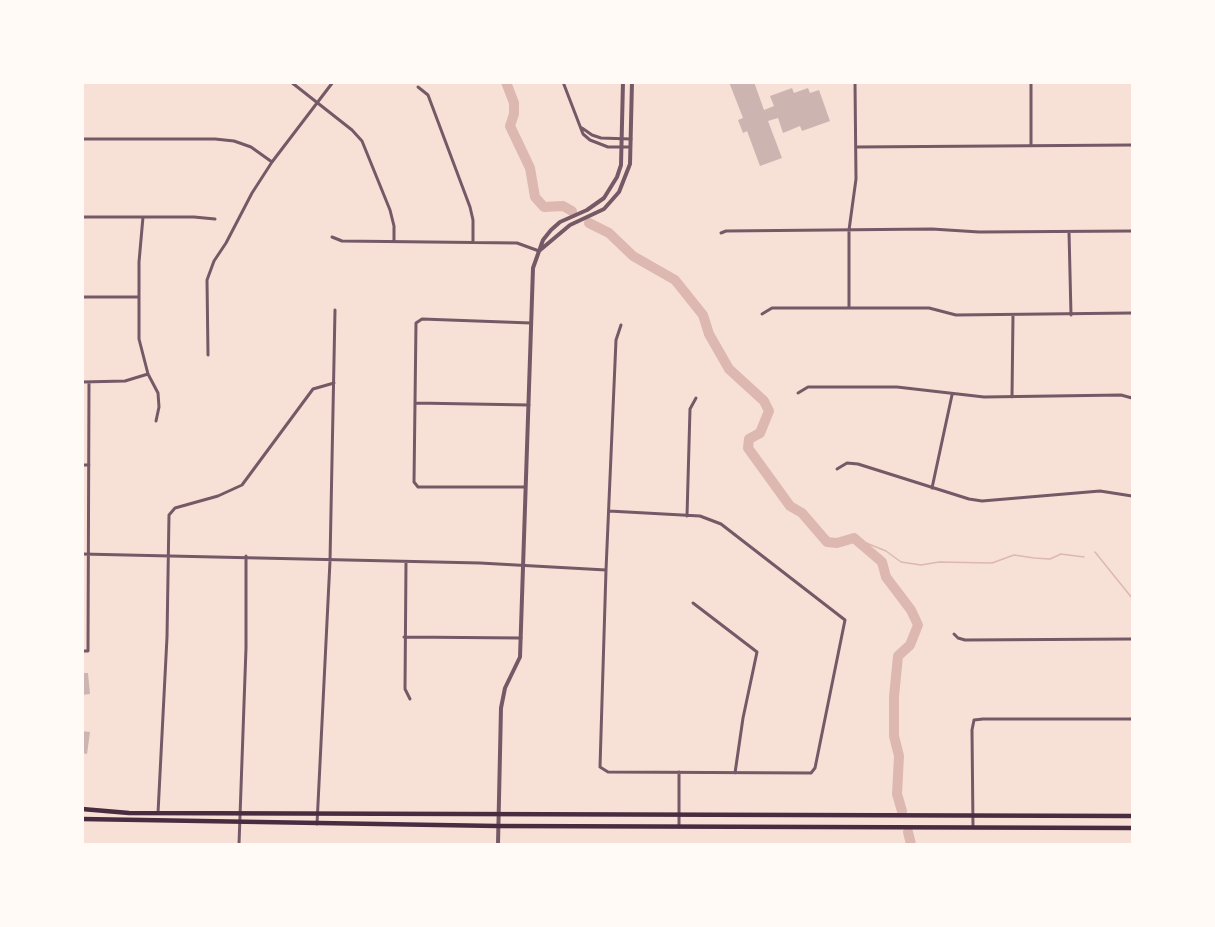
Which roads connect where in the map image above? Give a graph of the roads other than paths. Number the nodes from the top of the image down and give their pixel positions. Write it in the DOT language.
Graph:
graph roads {
  1 [pos="291,82"];
  2 [pos="333,82"];
  3 [pos="564,82"];
  4 [pos="623,82"];
  5 [pos="632,82"];
  6 [pos="855,82"];
  7 [pos="1031,82"];
  8 [pos="418,87"];
  9 [pos="318,102"];
  10 [pos="580,127"];
  11 [pos="82,139"];
  12 [pos="631,139"];
  13 [pos="622,140"];
  14 [pos="1031,145"];
  15 [pos="1132,145"];
  16 [pos="631,147"];
  17 [pos="856,147"];
  18 [pos="622,148"];
  19 [pos="272,162"];
  20 [pos="82,217"];
  21 [pos="143,217"];
  22 [pos="215,219"];
  23 [pos="849,230"];
  24 [pos="1132,231"];
  25 [pos="1069,232"];
  26 [pos="721,233"];
  27 [pos="332,237"];
  28 [pos="394,241"];
  29 [pos="473,242"];
  30 [pos="539,251"];
  31 [pos="82,297"];
  32 [pos="139,297"];
  33 [pos="849,308"];
  34 [pos="335,310"];
  35 [pos="762,314"];
  36 [pos="1132,314"];
  37 [pos="1013,315"];
  38 [pos="1071,315"];
  39 [pos="531,324"];
  40 [pos="621,325"];
  41 [pos="208,355"];
  42 [pos="148,374"];
  43 [pos="82,382"];
  44 [pos="89,382"];
  45 [pos="334,383"];
  46 [pos="798,393"];
  47 [pos="952,394"];
  48 [pos="1012,397"];
  49 [pos="696,398"];
  50 [pos="1132,398"];
  51 [pos="415,403"];
  52 [pos="529,405"];
  53 [pos="156,421"];
  54 [pos="82,465"];
  55 [pos="89,465"];
  56 [pos="837,469"];
  57 [pos="526,487"];
  58 [pos="932,488"];
  59 [pos="1132,496"];
  60 [pos="609,512"];
  61 [pos="687,516"];
  62 [pos="82,554"];
  63 [pos="88,554"];
  64 [pos="168,555"];
  65 [pos="246,556"];
  66 [pos="330,561"];
  67 [pos="406,562"];
  68 [pos="524,565"];
  69 [pos="606,570"];
  70 [pos="693,603"];
  71 [pos="954,634"];
  72 [pos="404,637"];
  73 [pos="521,638"];
  74 [pos="1132,639"];
  75 [pos="82,651"];
  76 [pos="410,699"];
  77 [pos="1132,719"];
  78 [pos="679,772"];
  79 [pos="735,773"];
  80 [pos="82,809"];
  81 [pos="158,813"];
  82 [pos="240,813"];
  83 [pos="318,813"];
  84 [pos="497,814"];
  85 [pos="679,814"];
  86 [pos="1061,816"];
  87 [pos="1132,816"];
  88 [pos="973,817"];
  89 [pos="82,819"];
  90 [pos="158,822"];
  91 [pos="240,823"];
  92 [pos="317,824"];
  93 [pos="497,826"];
  94 [pos="679,826"];
  95 [pos="1132,828"];
  96 [pos="974,829"];
  97 [pos="1061,829"];
  98 [pos="239,844"];
  99 [pos="498,844"];
  1 -- 9 [label="street"];
  2 -- 9 [label="street"];
  3 -- 10 [label="street"];
  4 -- 13 [label="street"];
  5 -- 12 [label="street"];
  6 -- 17 [label="street"];
  7 -- 14 [label="street"];
  8 -- 29 [label="street"];
  9 -- 19 [label="street"];
  9 -- 28 [label="street"];
  10 -- 13 [label="street"];
  10 -- 18 [label="street"];
  11 -- 19 [label="street"];
  12 -- 13 [label="street"];
  12 -- 16 [label="street"];
  13 -- 18 [label="street"];
  14 -- 15 [label="street"];
  14 -- 17 [label="street"];
  16 -- 18 [label="street"];
  16 -- 30 [label="street"];
  17 -- 23 [label="street"];
  18 -- 30 [label="street"];
  19 -- 41 [label="street"];
  20 -- 21 [label="street"];
  21 -- 22 [label="street"];
  21 -- 32 [label="street"];
  23 -- 25 [label="street"];
  23 -- 26 [label="street"];
  23 -- 33 [label="street"];
  24 -- 25 [label="street"];
  25 -- 38 [label="street"];
  27 -- 28 [label="street"];
  28 -- 29 [label="street"];
  29 -- 30 [label="street"];
  30 -- 39 [label="street"];
  31 -- 32 [label="street"];
  32 -- 42 [label="street"];
  33 -- 35 [label="street"];
  33 -- 37 [label="street"];
  34 -- 45 [label="street"];
  36 -- 38 [label="street"];
  37 -- 38 [label="street"];
  37 -- 48 [label="street"];
  39 -- 51 [label="street"];
  39 -- 52 [label="street"];
  40 -- 60 [label="street"];
  42 -- 44 [label="street"];
  42 -- 53 [label="street"];
  43 -- 44 [label="street"];
  44 -- 55 [label="street"];
  45 -- 64 [label="street"];
  45 -- 66 [label="street"];
  46 -- 47 [label="street"];
  47 -- 48 [label="street"];
  47 -- 58 [label="street"];
  48 -- 50 [label="street"];
  49 -- 61 [label="street"];
  51 -- 52 [label="street"];
  51 -- 57 [label="street"];
  52 -- 57 [label="street"];
  54 -- 55 [label="street"];
  55 -- 63 [label="street"];
  56 -- 58 [label="street"];
  57 -- 68 [label="street"];
  58 -- 59 [label="street"];
  60 -- 61 [label="street"];
  60 -- 69 [label="street"];
  61 -- 79 [label="street"];
  62 -- 63 [label="street"];
  63 -- 64 [label="street"];
  63 -- 75 [label="street"];
  64 -- 65 [label="street"];
  64 -- 81 [label="street"];
  65 -- 66 [label="street"];
  65 -- 82 [label="street"];
  66 -- 67 [label="street"];
  66 -- 83 [label="street"];
  67 -- 68 [label="street"];
  67 -- 72 [label="street"];
  68 -- 69 [label="street"];
  68 -- 73 [label="street"];
  69 -- 78 [label="street"];
  70 -- 79 [label="street"];
  71 -- 74 [label="street"];
  72 -- 73 [label="street"];
  72 -- 76 [label="street"];
  73 -- 84 [label="street"];
  77 -- 88 [label="street"];
  78 -- 79 [label="street"];
  78 -- 85 [label="street"];
  80 -- 81 [label="main road"];
  81 -- 82 [label="main road"];
  81 -- 90 [label="street"];
  82 -- 83 [label="main road"];
  82 -- 91 [label="street"];
  83 -- 84 [label="main road"];
  83 -- 92 [label="street"];
  84 -- 85 [label="main road"];
  84 -- 93 [label="street"];
  85 -- 88 [label="main road"];
  85 -- 94 [label="street"];
  86 -- 87 [label="main road"];
  86 -- 88 [label="main road"];
  86 -- 97 [label="main road"];
  88 -- 96 [label="street"];
  89 -- 90 [label="main road"];
  90 -- 91 [label="main road"];
  91 -- 92 [label="main road"];
  91 -- 98 [label="street"];
  92 -- 93 [label="main road"];
  93 -- 94 [label="main road"];
  93 -- 99 [label="street"];
  94 -- 96 [label="main road"];
  95 -- 97 [label="main road"];
  96 -- 97 [label="main road"];
}
